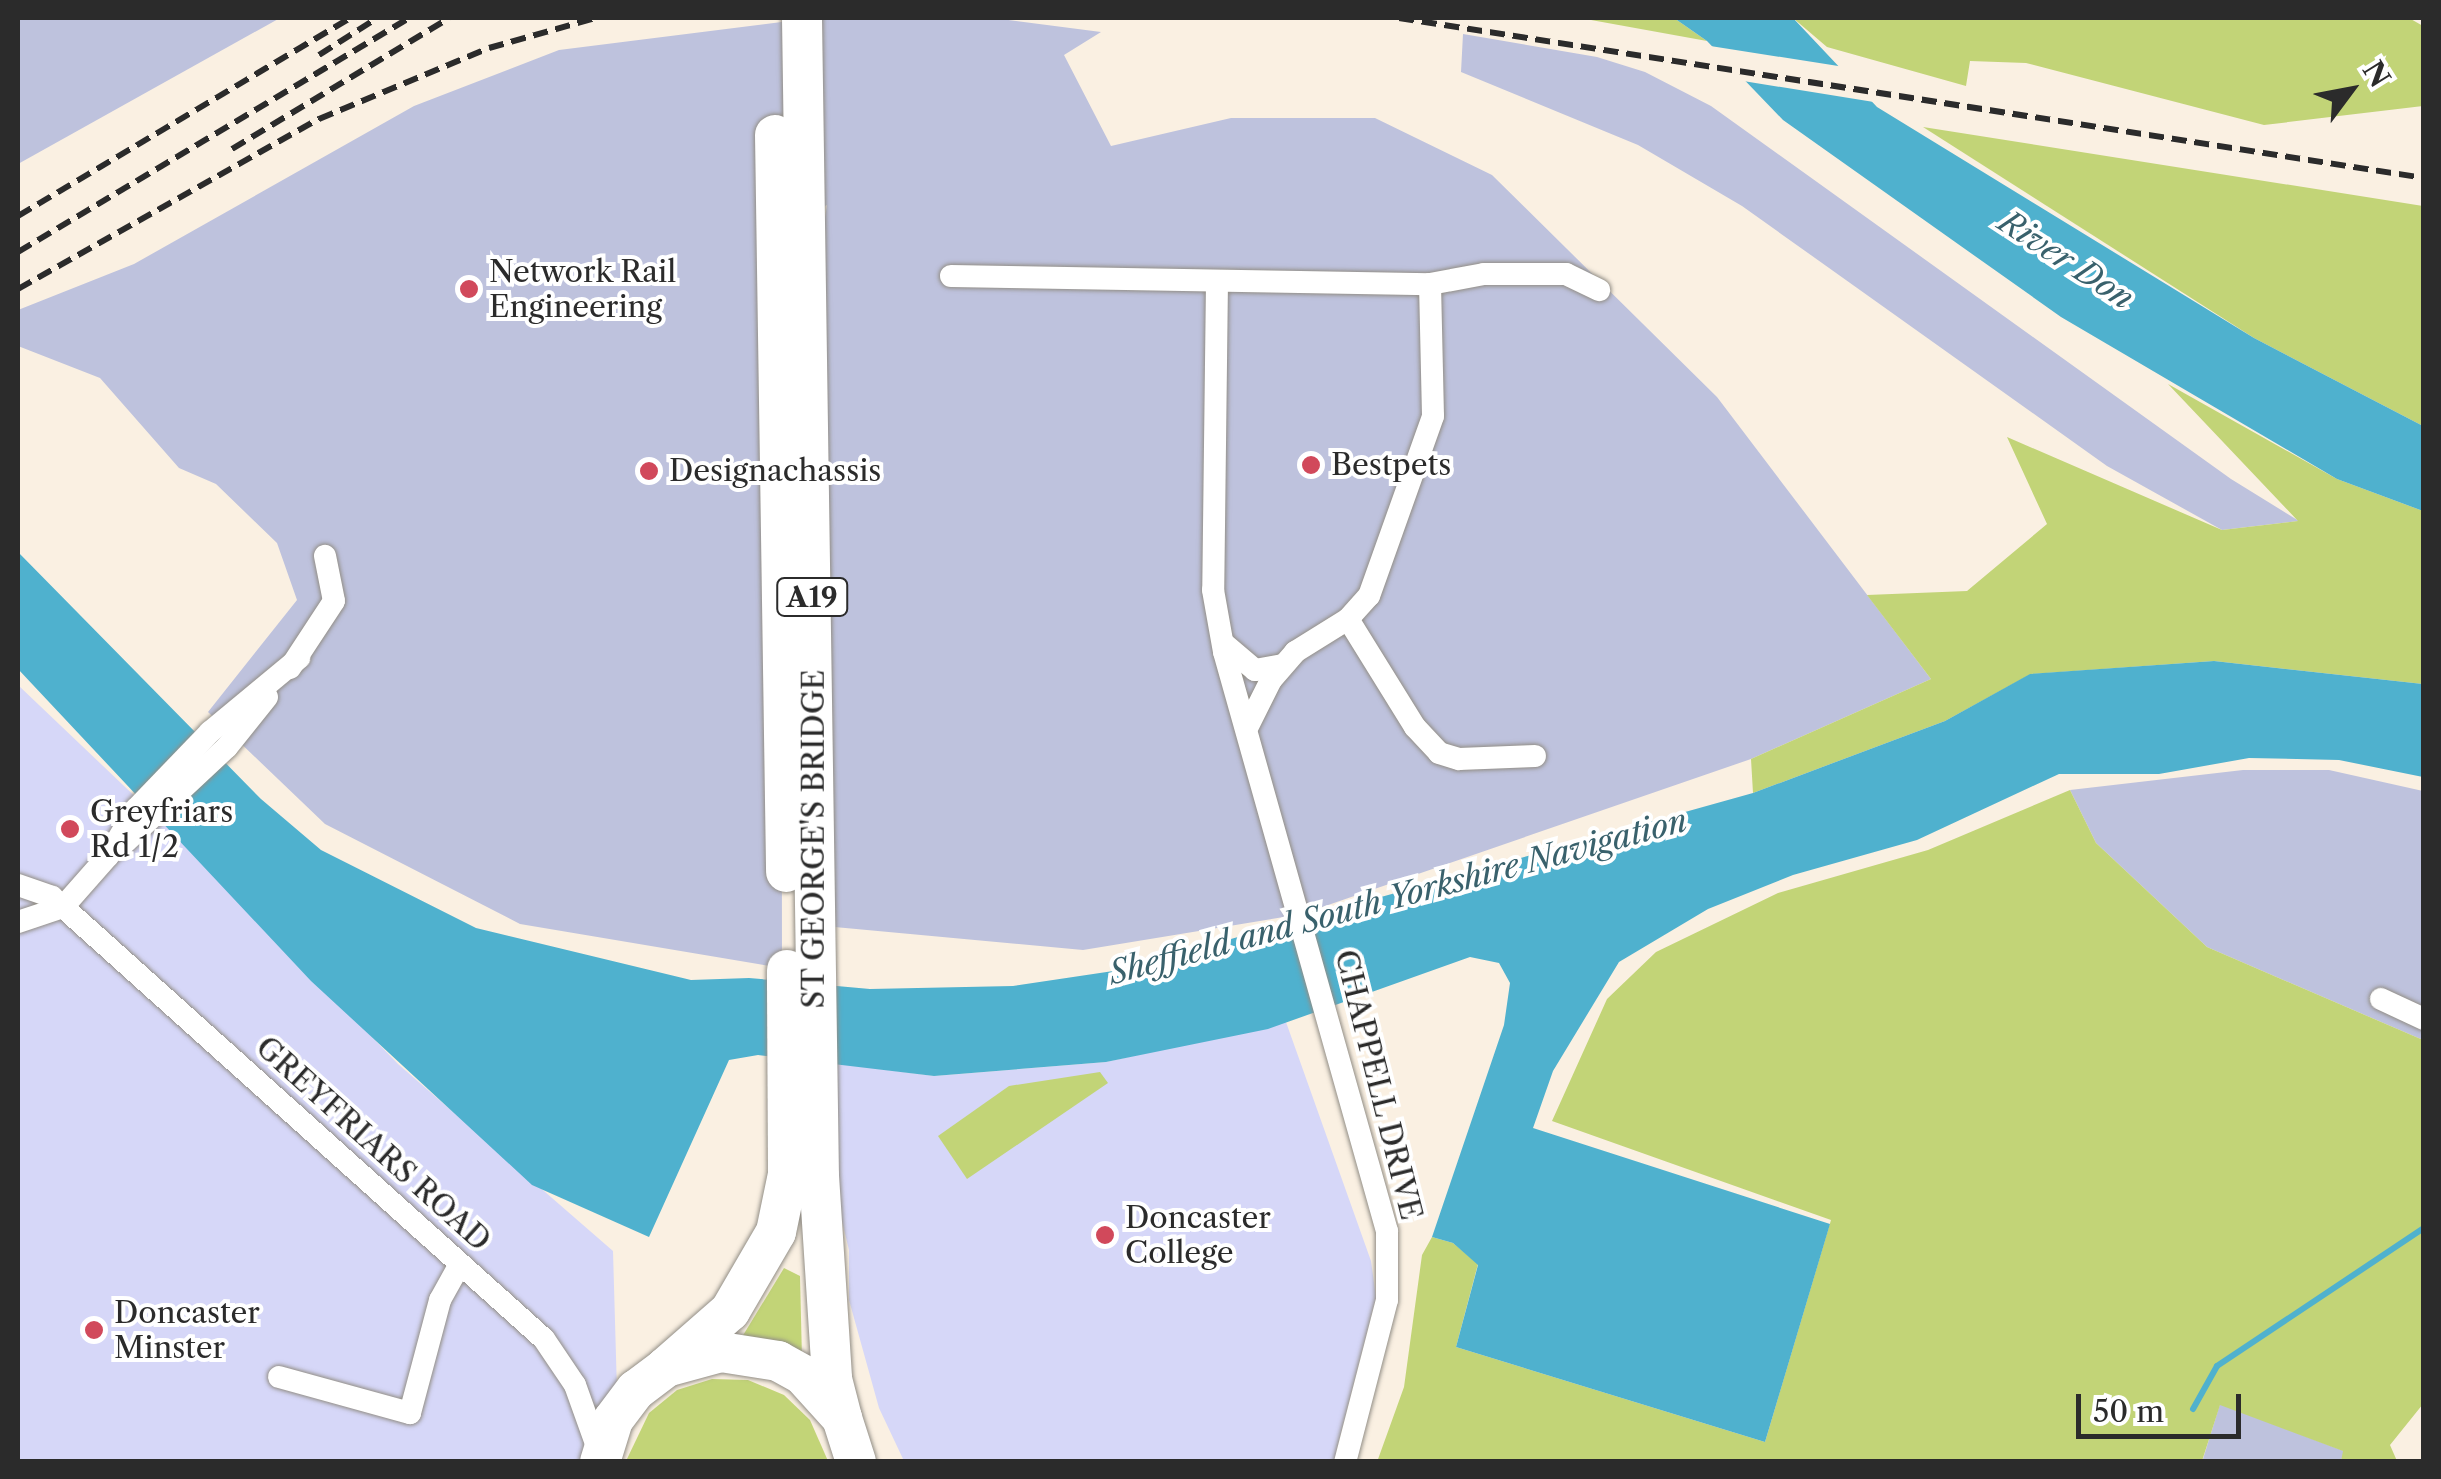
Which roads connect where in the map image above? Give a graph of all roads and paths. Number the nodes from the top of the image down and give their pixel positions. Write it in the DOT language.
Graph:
graph roads {
  1 [pos="775,18"];
  2 [pos="802,18"];
  3 [pos="951,276"];
  4 [pos="1217,281"];
  5 [pos="1430,284"];
  6 [pos="1599,290"];
  7 [pos="325,556"];
  8 [pos="1348,619"];
  9 [pos="1222,642"];
  10 [pos="1283,665"];
  11 [pos="1248,726"];
  12 [pos="1534,756"];
  13 [pos="18,885"];
  14 [pos="63,907"];
  15 [pos="18,922"];
  16 [pos="2381,999"];
  17 [pos="2424,1019"];
  18 [pos="804,1175"];
  19 [pos="460,1264"];
  20 [pos="666,1368"];
  21 [pos="279,1376"];
  22 [pos="848,1435"];
  23 [pos="600,1460"];
  24 [pos="874,1462"];
  25 [pos="1345,1462"];
  1 -- 18 [label="highway, ST GEORGE'S BRIDGE / A19"];
  2 -- 18 [label="highway, ST GEORGE'S BRIDGE / A19"];
  3 -- 4 [label="street"];
  4 -- 5 [label="street"];
  4 -- 9 [label="street, CHAPPELL DRIVE"];
  5 -- 6 [label="street"];
  5 -- 8 [label="street"];
  7 -- 14 [label="street"];
  8 -- 10 [label="street"];
  8 -- 12 [label="street"];
  9 -- 10 [label="street"];
  9 -- 11 [label="street, CHAPPELL DRIVE"];
  10 -- 11 [label="street"];
  11 -- 25 [label="street, CHAPPELL DRIVE"];
  13 -- 14 [label="street, GREYFRIARS ROAD"];
  14 -- 15 [label="street"];
  14 -- 19 [label="street, GREYFRIARS ROAD"];
  16 -- 17 [label="street"];
  18 -- 20 [label="highway, ST GEORGE'S BRIDGE / A19"];
  18 -- 22 [label="highway, ST GEORGE'S BRIDGE / A19"];
  19 -- 21 [label="street"];
  19 -- 23 [label="street, GREYFRIARS ROAD"];
  20 -- 22 [label="highway"];
  20 -- 23 [label="highway, ST GEORGE'S BRIDGE"];
  22 -- 24 [label="street"];
}
